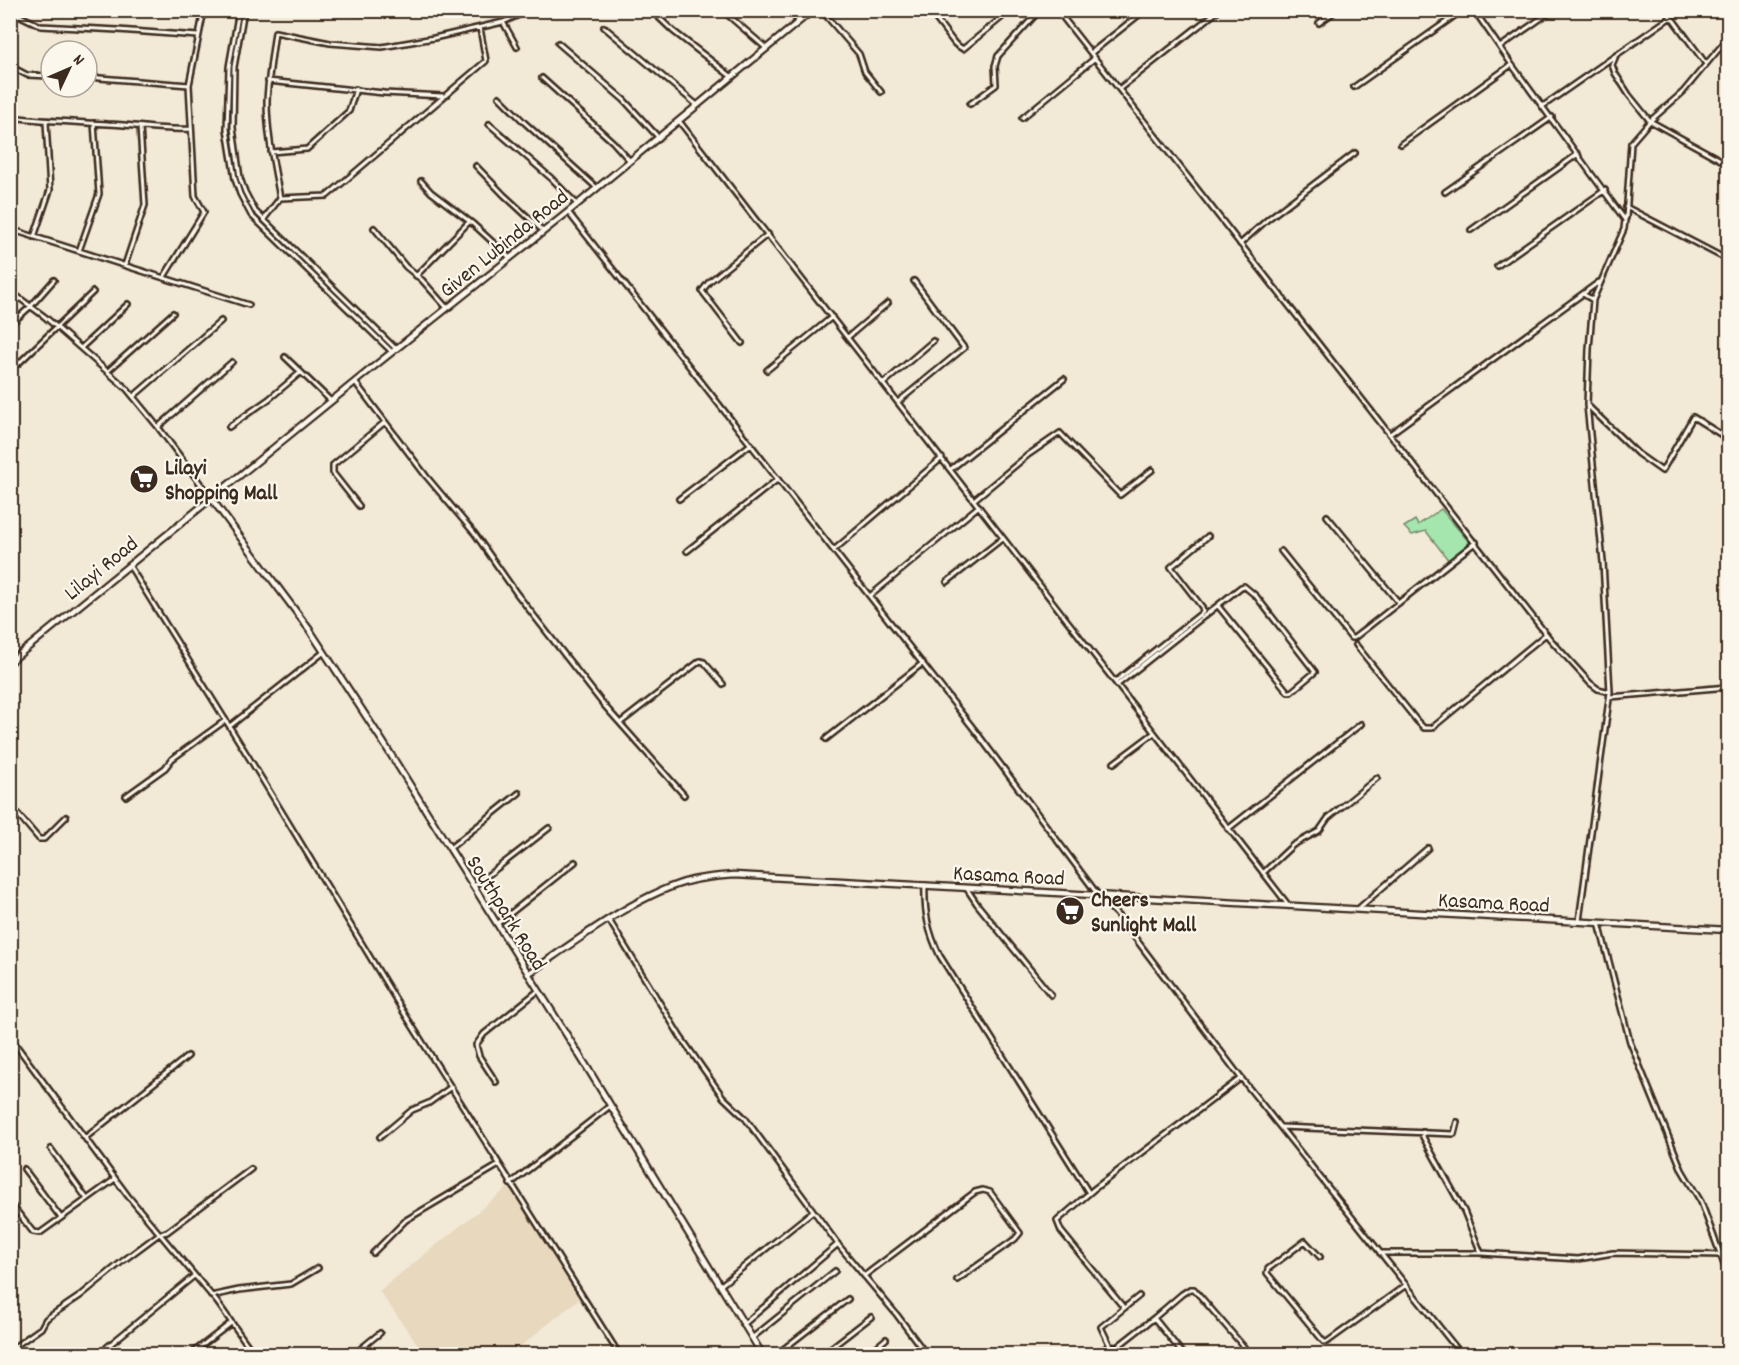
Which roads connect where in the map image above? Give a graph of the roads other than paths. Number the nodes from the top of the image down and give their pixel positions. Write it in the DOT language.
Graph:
graph roads {
  1 [pos="204,10"];
  2 [pos="239,10"];
  3 [pos="244,10"];
  4 [pos="337,10"];
  5 [pos="426,10"];
  6 [pos="530,10"];
  7 [pos="651,10"];
  8 [pos="722,10"];
  9 [pos="787,10"];
  10 [pos="813,10"];
  11 [pos="821,10"];
  12 [pos="929,10"];
  13 [pos="1011,10"];
  14 [pos="1040,10"];
  15 [pos="1057,10"];
  16 [pos="1071,10"];
  17 [pos="1145,10"];
  18 [pos="1219,10"];
  19 [pos="1337,10"];
  20 [pos="1463,10"];
  21 [pos="1474,10"];
  22 [pos="1553,10"];
  23 [pos="1666,10"];
  24 [pos="10,11"];
  25 [pos="388,13"];
  26 [pos="1062,17"];
  27 [pos="1671,17"];
  28 [pos="800,21"];
  29 [pos="503,22"];
  30 [pos="1319,23"];
  31 [pos="604,27"];
  32 [pos="480,28"];
  33 [pos="198,36"];
  34 [pos="1728,38"];
  35 [pos="558,43"];
  36 [pos="517,47"];
  37 [pos="767,48"];
  38 [pos="1500,48"];
  39 [pos="1091,53"];
  40 [pos="1095,58"];
  41 [pos="1615,58"];
  42 [pos="1706,64"];
  43 [pos="1512,65"];
  44 [pos="1601,65"];
  45 [pos="10,66"];
  46 [pos="1613,68"];
  47 [pos="39,76"];
  48 [pos="732,77"];
  49 [pos="99,78"];
  50 [pos="543,78"];
  51 [pos="268,81"];
  52 [pos="189,84"];
  53 [pos="1354,87"];
  54 [pos="356,89"];
  55 [pos="1119,89"];
  56 [pos="881,92"];
  57 [pos="445,96"];
  58 [pos="500,97"];
  59 [pos="970,104"];
  60 [pos="698,105"];
  61 [pos="1543,106"];
  62 [pos="10,117"];
  63 [pos="1552,117"];
  64 [pos="1022,118"];
  65 [pos="679,121"];
  66 [pos="1650,121"];
  67 [pos="46,122"];
  68 [pos="94,123"];
  69 [pos="489,124"];
  70 [pos="140,127"];
  71 [pos="191,129"];
  72 [pos="659,138"];
  73 [pos="1401,144"];
  74 [pos="271,152"];
  75 [pos="1355,153"];
  76 [pos="1578,154"];
  77 [pos="630,161"];
  78 [pos="1728,164"];
  79 [pos="476,166"];
  80 [pos="421,181"];
  81 [pos="597,188"];
  82 [pos="1605,190"];
  83 [pos="1445,192"];
  84 [pos="280,198"];
  85 [pos="577,204"];
  86 [pos="1626,207"];
  87 [pos="568,212"];
  88 [pos="263,219"];
  89 [pos="1626,220"];
  90 [pos="469,222"];
  91 [pos="261,224"];
  92 [pos="374,228"];
  93 [pos="10,230"];
  94 [pos="1471,230"];
  95 [pos="543,231"];
  96 [pos="768,234"];
  97 [pos="34,237"];
  98 [pos="1240,244"];
  99 [pos="79,251"];
  100 [pos="510,258"];
  101 [pos="1728,260"];
  102 [pos="124,266"];
  103 [pos="1497,266"];
  104 [pos="416,276"];
  105 [pos="164,277"];
  106 [pos="54,280"];
  107 [pos="914,281"];
  108 [pos="1601,281"];
  109 [pos="10,291"];
  110 [pos="93,292"];
  111 [pos="1583,294"];
  112 [pos="1593,300"];
  113 [pos="888,303"];
  114 [pos="128,304"];
  115 [pos="249,305"];
  116 [pos="31,306"];
  117 [pos="447,308"];
  118 [pos="173,314"];
  119 [pos="832,317"];
  120 [pos="221,321"];
  121 [pos="10,325"];
  122 [pos="56,327"];
  123 [pos="848,337"];
  124 [pos="933,341"];
  125 [pos="742,343"];
  126 [pos="81,348"];
  127 [pos="394,350"];
  128 [pos="285,357"];
  129 [pos="10,362"];
  130 [pos="232,362"];
  131 [pos="767,370"];
  132 [pos="108,371"];
  133 [pos="301,372"];
  134 [pos="1064,379"];
  135 [pos="355,382"];
  136 [pos="884,383"];
  137 [pos="133,396"];
  138 [pos="331,401"];
  139 [pos="898,402"];
  140 [pos="1587,405"];
  141 [pos="385,422"];
  142 [pos="158,427"];
  143 [pos="229,427"];
  144 [pos="1390,435"];
  145 [pos="1725,437"];
  146 [pos="751,444"];
  147 [pos="942,458"];
  148 [pos="951,469"];
  149 [pos="1152,470"];
  150 [pos="778,479"];
  151 [pos="211,498"];
  152 [pos="679,499"];
  153 [pos="974,500"];
  154 [pos="359,506"];
  155 [pos="979,506"];
  156 [pos="1327,516"];
  157 [pos="1208,536"];
  158 [pos="1003,538"];
  159 [pos="1476,542"];
  160 [pos="834,550"];
  161 [pos="687,551"];
  162 [pos="1281,551"];
  163 [pos="129,565"];
  164 [pos="947,582"];
  165 [pos="870,596"];
  166 [pos="1399,603"];
  167 [pos="1218,606"];
  168 [pos="1546,634"];
  169 [pos="1356,645"];
  170 [pos="324,652"];
  171 [pos="10,662"];
  172 [pos="922,663"];
  173 [pos="1116,683"];
  174 [pos="723,684"];
  175 [pos="1728,687"];
  176 [pos="1610,695"];
  177 [pos="226,720"];
  178 [pos="620,723"];
  179 [pos="1361,724"];
  180 [pos="230,726"];
  181 [pos="1154,733"];
  182 [pos="826,739"];
  183 [pos="1114,763"];
  184 [pos="1377,778"];
  185 [pos="519,793"];
  186 [pos="684,795"];
  187 [pos="126,796"];
  188 [pos="10,805"];
  189 [pos="66,817"];
  190 [pos="549,828"];
  191 [pos="1228,829"];
  192 [pos="1428,848"];
  193 [pos="449,849"];
  194 [pos="575,862"];
  195 [pos="1263,873"];
  196 [pos="925,885"];
  197 [pos="473,887"];
  198 [pos="967,889"];
  199 [pos="1098,895"];
  200 [pos="1290,906"];
  201 [pos="1357,910"];
  202 [pos="609,920"];
  203 [pos="1579,923"];
  204 [pos="1599,923"];
  205 [pos="497,924"];
  206 [pos="1728,930"];
  207 [pos="528,974"];
  208 [pos="538,991"];
  209 [pos="1051,994"];
  210 [pos="10,1037"];
  211 [pos="188,1056"];
  212 [pos="1241,1078"];
  213 [pos="496,1082"];
  214 [pos="451,1087"];
  215 [pos="610,1106"];
  216 [pos="1456,1122"];
  217 [pos="1281,1127"];
  218 [pos="1423,1132"];
  219 [pos="380,1137"];
  220 [pos="85,1138"];
  221 [pos="51,1149"];
  222 [pos="499,1165"];
  223 [pos="24,1169"];
  224 [pos="251,1169"];
  225 [pos="115,1179"];
  226 [pos="510,1184"];
  227 [pos="1089,1193"];
  228 [pos="87,1199"];
  229 [pos="11,1204"];
  230 [pos="813,1211"];
  231 [pos="61,1218"];
  232 [pos="159,1234"];
  233 [pos="838,1244"];
  234 [pos="374,1252"];
  235 [pos="1380,1253"];
  236 [pos="1481,1253"];
  237 [pos="1721,1255"];
  238 [pos="1320,1257"];
  239 [pos="318,1268"];
  240 [pos="836,1271"];
  241 [pos="1728,1275"];
  242 [pos="195,1276"];
  243 [pos="864,1276"];
  244 [pos="957,1280"];
  245 [pos="721,1285"];
  246 [pos="1406,1285"];
  247 [pos="212,1296"];
  248 [pos="1139,1296"];
  249 [pos="848,1299"];
  250 [pos="1124,1308"];
  251 [pos="871,1317"];
  252 [pos="1155,1318"];
  253 [pos="231,1323"];
  254 [pos="744,1324"];
  255 [pos="380,1333"];
  256 [pos="752,1338"];
  257 [pos="886,1339"];
  258 [pos="1110,1346"];
  259 [pos="1117,1347"];
  260 [pos="10,1350"];
  261 [pos="111,1354"];
  262 [pos="191,1354"];
  263 [pos="254,1354"];
  264 [pos="354,1354"];
  265 [pos="619,1354"];
  266 [pos="759,1354"];
  267 [pos="777,1354"];
  268 [pos="823,1354"];
  269 [pos="868,1354"];
  270 [pos="926,1354"];
  271 [pos="1096,1354"];
  272 [pos="1124,1354"];
  273 [pos="1183,1354"];
  274 [pos="1250,1354"];
  275 [pos="1461,1354"];
  1 -- 33 [label="street"];
  2 -- 91 [label="street"];
  3 -- 88 [label="street"];
  4 -- 25 [label="street"];
  5 -- 25 [label="street"];
  6 -- 29 [label="street"];
  7 -- 48 [label="street"];
  8 -- 37 [label="street"];
  9 -- 28 [label="street"];
  10 -- 28 [label="street, Given Lubinda Road"];
  11 -- 56 [label="street"];
  12 -- 13 [label="street"];
  14 -- 59 [label="street"];
  15 -- 26 [label="street"];
  16 -- 26 [label="street"];
  17 -- 39 [label="street"];
  18 -- 55 [label="street"];
  19 -- 30 [label="street"];
  20 -- 53 [label="street"];
  21 -- 38 [label="street"];
  22 -- 38 [label="street"];
  23 -- 27 [label="street"];
  24 -- 33 [label="street"];
  26 -- 39 [label="street"];
  27 -- 41 [label="street"];
  27 -- 42 [label="street"];
  28 -- 37 [label="street, Given Lubinda Road"];
  29 -- 32 [label="street"];
  29 -- 36 [label="street"];
  31 -- 60 [label="street"];
  32 -- 51 [label="street"];
  32 -- 57 [label="street"];
  33 -- 52 [label="street"];
  34 -- 42 [label="street"];
  35 -- 72 [label="street"];
  37 -- 48 [label="street, Given Lubinda Road"];
  38 -- 43 [label="street"];
  39 -- 40 [label="street"];
  40 -- 55 [label="street"];
  40 -- 64 [label="street"];
  41 -- 44 [label="street"];
  41 -- 46 [label="street"];
  42 -- 66 [label="street"];
  43 -- 61 [label="street"];
  43 -- 73 [label="street"];
  44 -- 46 [label="street"];
  44 -- 61 [label="street"];
  45 -- 47 [label="street"];
  46 -- 66 [label="street"];
  48 -- 60 [label="street, Given Lubinda Road"];
  49 -- 52 [label="street"];
  50 -- 77 [label="street"];
  51 -- 54 [label="street"];
  51 -- 74 [label="street"];
  52 -- 71 [label="street"];
  54 -- 57 [label="street"];
  54 -- 74 [label="street"];
  55 -- 98 [label="street"];
  57 -- 84 [label="street"];
  58 -- 81 [label="street"];
  60 -- 65 [label="street, Given Lubinda Road"];
  61 -- 63 [label="street"];
  62 -- 67 [label="street"];
  63 -- 76 [label="street"];
  63 -- 83 [label="street"];
  65 -- 72 [label="street, Given Lubinda Road"];
  65 -- 96 [label="street"];
  66 -- 78 [label="street"];
  66 -- 86 [label="street"];
  67 -- 68 [label="street"];
  67 -- 97 [label="street"];
  68 -- 70 [label="street"];
  68 -- 99 [label="street"];
  69 -- 85 [label="street"];
  70 -- 71 [label="street"];
  70 -- 102 [label="street"];
  71 -- 105 [label="street"];
  72 -- 77 [label="street, Given Lubinda Road"];
  74 -- 84 [label="street"];
  75 -- 98 [label="street"];
  76 -- 82 [label="street"];
  76 -- 94 [label="street"];
  77 -- 81 [label="street, Given Lubinda Road"];
  79 -- 95 [label="street"];
  80 -- 90 [label="street"];
  81 -- 85 [label="street, Given Lubinda Road"];
  82 -- 89 [label="street"];
  82 -- 103 [label="street"];
  84 -- 88 [label="street"];
  85 -- 87 [label="street, Given Lubinda Road"];
  86 -- 89 [label="street"];
  86 -- 101 [label="street"];
  87 -- 95 [label="street, Given Lubinda Road"];
  87 -- 146 [label="street"];
  88 -- 91 [label="street"];
  88 -- 127 [label="street"];
  89 -- 108 [label="street"];
  90 -- 100 [label="street"];
  90 -- 104 [label="street"];
  91 -- 127 [label="street"];
  92 -- 104 [label="street"];
  93 -- 97 [label="street"];
  95 -- 100 [label="street, Given Lubinda Road"];
  96 -- 119 [label="street"];
  96 -- 125 [label="street"];
  97 -- 99 [label="street"];
  98 -- 144 [label="street"];
  99 -- 102 [label="street"];
  100 -- 117 [label="street, Given Lubinda Road"];
  102 -- 105 [label="street"];
  104 -- 117 [label="street"];
  105 -- 115 [label="street"];
  106 -- 116 [label="street"];
  107 -- 139 [label="street"];
  108 -- 111 [label="street"];
  108 -- 112 [label="street"];
  109 -- 116 [label="street"];
  110 -- 122 [label="street"];
  111 -- 112 [label="street"];
  111 -- 144 [label="street"];
  112 -- 140 [label="street"];
  113 -- 123 [label="street"];
  114 -- 126 [label="street"];
  116 -- 121 [label="street"];
  116 -- 122 [label="street"];
  117 -- 127 [label="street, Given Lubinda Road"];
  118 -- 132 [label="street"];
  119 -- 123 [label="street"];
  119 -- 131 [label="street"];
  120 -- 137 [label="street"];
  122 -- 126 [label="street"];
  122 -- 129 [label="street"];
  123 -- 136 [label="street"];
  124 -- 136 [label="street"];
  126 -- 132 [label="street"];
  127 -- 135 [label="street, Given Lubinda Road"];
  128 -- 133 [label="street"];
  130 -- 142 [label="street"];
  132 -- 137 [label="street"];
  133 -- 138 [label="street"];
  133 -- 143 [label="street"];
  134 -- 148 [label="street"];
  135 -- 138 [label="street, Given Lubinda Road"];
  135 -- 141 [label="street"];
  136 -- 139 [label="street"];
  137 -- 142 [label="street"];
  138 -- 151 [label="street, Given Lubinda Road"];
  139 -- 147 [label="street"];
  140 -- 145 [label="street"];
  140 -- 176 [label="street"];
  141 -- 154 [label="street"];
  141 -- 178 [label="street"];
  142 -- 151 [label="street"];
  144 -- 159 [label="street"];
  146 -- 150 [label="street"];
  146 -- 152 [label="street"];
  147 -- 148 [label="street"];
  147 -- 160 [label="street"];
  148 -- 153 [label="street"];
  149 -- 153 [label="street"];
  150 -- 160 [label="street"];
  150 -- 161 [label="street"];
  151 -- 163 [label="street, Lilayi Road"];
  151 -- 170 [label="street, Southpark Road"];
  153 -- 155 [label="street"];
  155 -- 158 [label="street"];
  155 -- 165 [label="street"];
  156 -- 166 [label="street"];
  157 -- 173 [label="street"];
  158 -- 164 [label="street"];
  158 -- 173 [label="street"];
  159 -- 166 [label="street"];
  159 -- 168 [label="street"];
  160 -- 165 [label="street"];
  162 -- 166 [label="street"];
  163 -- 171 [label="street, Lilayi Road"];
  163 -- 177 [label="street"];
  165 -- 172 [label="street"];
  167 -- 167 [label="street"];
  167 -- 173 [label="street"];
  168 -- 169 [label="street"];
  168 -- 176 [label="street"];
  170 -- 180 [label="street"];
  170 -- 193 [label="street, Southpark Road"];
  172 -- 182 [label="street"];
  172 -- 199 [label="street"];
  173 -- 181 [label="street"];
  174 -- 178 [label="street"];
  175 -- 176 [label="street"];
  176 -- 203 [label="street"];
  177 -- 180 [label="street"];
  177 -- 187 [label="street"];
  178 -- 186 [label="street"];
  179 -- 191 [label="street"];
  180 -- 214 [label="street"];
  181 -- 183 [label="street"];
  181 -- 191 [label="street"];
  184 -- 195 [label="street"];
  185 -- 193 [label="street"];
  188 -- 189 [label="street"];
  190 -- 197 [label="street"];
  191 -- 195 [label="street"];
  192 -- 201 [label="street"];
  193 -- 197 [label="street, Southpark Road"];
  194 -- 205 [label="street"];
  195 -- 200 [label="street"];
  196 -- 198 [label="street, Kasama Road"];
  196 -- 202 [label="street, Kasama Road"];
  196 -- 227 [label="street"];
  197 -- 205 [label="street, Southpark Road"];
  198 -- 199 [label="street, Kasama Road"];
  198 -- 209 [label="street"];
  199 -- 200 [label="street, Kasama Road"];
  199 -- 212 [label="street"];
  200 -- 201 [label="street, Kasama Road"];
  201 -- 203 [label="street, Kasama Road"];
  202 -- 207 [label="street, Kasama Road"];
  202 -- 230 [label="street"];
  203 -- 204 [label="street, Kasama Road"];
  204 -- 206 [label="street, Kasama Road"];
  204 -- 237 [label="street"];
  205 -- 207 [label="street, Southpark Road"];
  207 -- 208 [label="street, Southpark Road"];
  208 -- 213 [label="street"];
  208 -- 215 [label="street, Southpark Road"];
  210 -- 220 [label="street"];
  211 -- 220 [label="street"];
  212 -- 217 [label="street"];
  212 -- 227 [label="street"];
  214 -- 219 [label="street"];
  214 -- 222 [label="street"];
  215 -- 226 [label="street"];
  215 -- 245 [label="street, Southpark Road"];
  216 -- 218 [label="street"];
  217 -- 218 [label="street"];
  217 -- 235 [label="street"];
  218 -- 236 [label="street"];
  220 -- 225 [label="street"];
  221 -- 228 [label="street"];
  222 -- 226 [label="street"];
  222 -- 234 [label="street"];
  223 -- 231 [label="street"];
  224 -- 232 [label="street"];
  225 -- 228 [label="street"];
  225 -- 232 [label="street"];
  226 -- 265 [label="street"];
  227 -- 250 [label="street"];
  228 -- 231 [label="street"];
  229 -- 231 [label="street"];
  230 -- 233 [label="street"];
  230 -- 245 [label="street"];
  232 -- 242 [label="street"];
  232 -- 260 [label="street"];
  233 -- 243 [label="street"];
  233 -- 254 [label="street"];
  235 -- 236 [label="street"];
  235 -- 246 [label="street"];
  236 -- 237 [label="street"];
  237 -- 241 [label="street"];
  238 -- 246 [label="street"];
  239 -- 247 [label="street"];
  240 -- 256 [label="street"];
  242 -- 247 [label="street"];
  242 -- 261 [label="street"];
  243 -- 244 [label="street"];
  243 -- 270 [label="street"];
  245 -- 254 [label="street, Southpark Road"];
  246 -- 275 [label="street"];
  247 -- 253 [label="street"];
  248 -- 250 [label="street"];
  249 -- 267 [label="street"];
  250 -- 258 [label="street"];
  251 -- 268 [label="street"];
  252 -- 259 [label="street"];
  252 -- 273 [label="street"];
  252 -- 274 [label="street"];
  253 -- 262 [label="street"];
  253 -- 263 [label="street"];
  254 -- 256 [label="street, Southpark Road"];
  255 -- 264 [label="street"];
  256 -- 266 [label="street, Southpark Road"];
  257 -- 269 [label="street"];
  258 -- 259 [label="street"];
  258 -- 271 [label="street"];
  259 -- 272 [label="street"];
}
